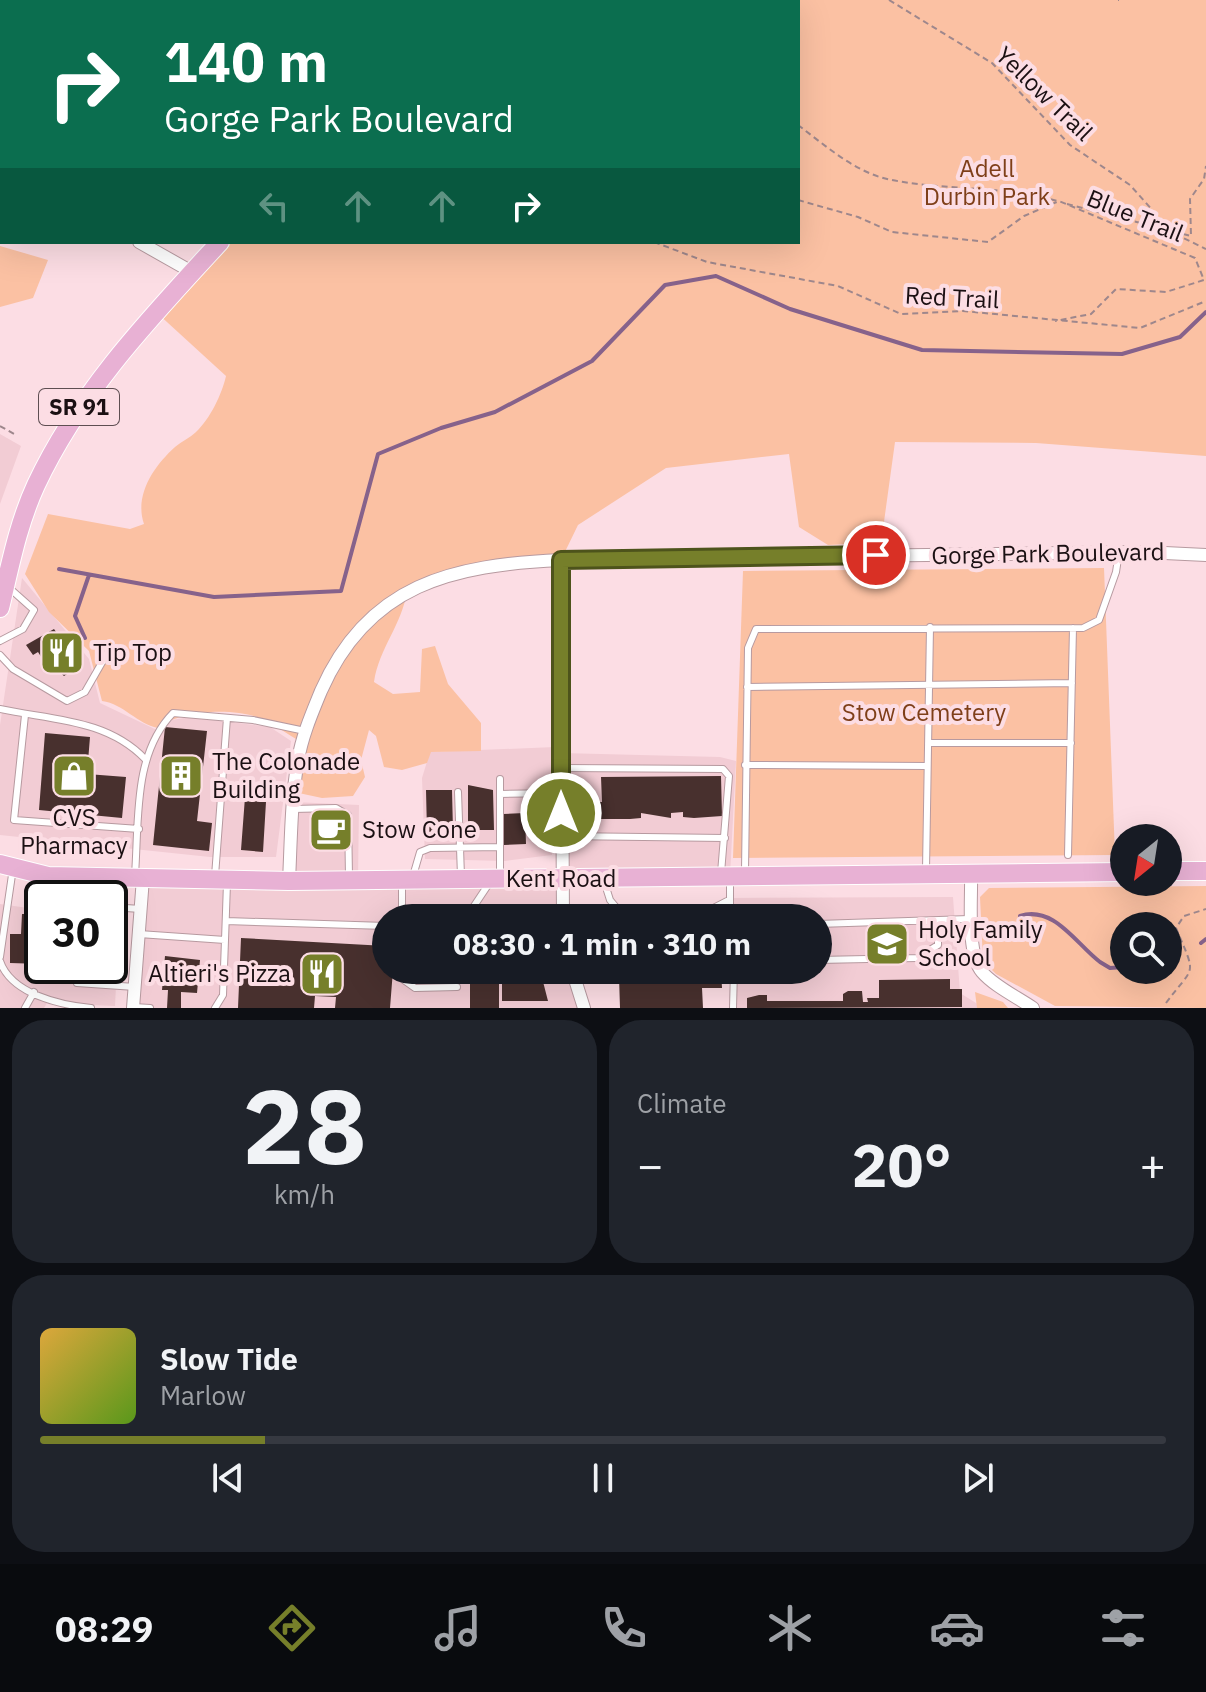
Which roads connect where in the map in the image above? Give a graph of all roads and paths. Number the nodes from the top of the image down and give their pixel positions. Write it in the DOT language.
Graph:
graph roads {
  1 [pos="889,0"];
  2 [pos="800,127"];
  3 [pos="1206,166"];
  4 [pos="800,201"];
  5 [pos="1059,201"];
  6 [pos="1171,232"];
  7 [pos="143,244"];
  8 [pos="218,244"];
  9 [pos="659,244"];
  10 [pos="1206,249"];
  11 [pos="192,272"];
  12 [pos="1206,301"];
  13 [pos="1055,321"];
  14 [pos="0,426"];
  15 [pos="16,435"];
  16 [pos="1119,552"];
  17 [pos="6,553"];
  18 [pos="1206,555"];
  19 [pos="561,560"];
  20 [pos="5,585"];
  21 [pos="0,608"];
  22 [pos="930,627"];
  23 [pos="1073,628"];
  24 [pos="0,641"];
  25 [pos="108,652"];
  26 [pos="0,655"];
  27 [pos="1072,683"];
  28 [pos="929,685"];
  29 [pos="747,687"];
  30 [pos="0,709"];
  31 [pos="25,715"];
  32 [pos="227,718"];
  33 [pos="305,731"];
  34 [pos="928,743"];
  35 [pos="1071,743"];
  36 [pos="145,759"];
  37 [pos="745,765"];
  38 [pos="927,766"];
  39 [pos="561,768"];
  40 [pos="500,779"];
  41 [pos="458,792"];
  42 [pos="561,793"];
  43 [pos="500,794"];
  44 [pos="293,809"];
  45 [pos="139,829"];
  46 [pos="562,836"];
  47 [pos="725,838"];
  48 [pos="500,847"];
  49 [pos="460,848"];
  50 [pos="1068,855"];
  51 [pos="7,866"];
  52 [pos="1182,871"];
  53 [pos="1206,871"];
  54 [pos="1110,872"];
  55 [pos="971,873"];
  56 [pos="926,874"];
  57 [pos="89,876"];
  58 [pos="732,876"];
  59 [pos="139,878"];
  60 [pos="604,878"];
  61 [pos="221,879"];
  62 [pos="462,879"];
  63 [pos="496,879"];
  64 [pos="564,879"];
  65 [pos="90,880"];
  66 [pos="349,880"];
  67 [pos="407,880"];
  68 [pos="289,881"];
  69 [pos="729,900"];
  70 [pos="404,904"];
  71 [pos="477,904"];
  72 [pos="563,904"];
  73 [pos="613,904"];
  74 [pos="721,904"];
  75 [pos="729,904"];
  76 [pos="128,908"];
  77 [pos="141,909"];
  78 [pos="1206,909"];
  79 [pos="973,919"];
  80 [pos="226,921"];
  81 [pos="938,921"];
  82 [pos="832,924"];
  83 [pos="372,926"];
  84 [pos="139,934"];
  85 [pos="225,940"];
  86 [pos="0,959"];
  87 [pos="832,960"];
  88 [pos="4,971"];
  89 [pos="0,982"];
  90 [pos="92,984"];
  91 [pos="409,984"];
  92 [pos="576,984"];
  93 [pos="734,984"];
  94 [pos="108,985"];
  95 [pos="135,987"];
  96 [pos="457,987"];
  97 [pos="34,992"];
  98 [pos="1166,1003"];
  99 [pos="59,1006"];
  100 [pos="25,1008"];
  101 [pos="91,1008"];
  102 [pos="133,1008"];
  103 [pos="150,1008"];
  104 [pos="215,1008"];
  105 [pos="584,1008"];
  106 [pos="733,1008"];
  107 [pos="1033,1008"];
  1 -- 6 [label="path, Yellow Trail"];
  2 -- 5 [label="path"];
  3 -- 6 [label="path"];
  4 -- 5 [label="path, Blue Trail"];
  5 -- 6 [label="path"];
  5 -- 13 [label="path, Blue Trail"];
  6 -- 10 [label="path, Yellow Trail"];
  7 -- 11 [label="street"];
  8 -- 11 [label="main road, SR 91"];
  9 -- 13 [label="path, Red Trail"];
  11 -- 17 [label="main road, SR 91"];
  12 -- 13 [label="path, Red Trail"];
  14 -- 15 [label="path"];
  16 -- 18 [label="street, Gorge Park Boulevard"];
  16 -- 19 [label="street, Gorge Park Boulevard"];
  16 -- 23 [label="lane"];
  17 -- 20 [label="main road, SR 91"];
  19 -- 33 [label="street, Gorge Park Boulevard"];
  19 -- 39 [label="street"];
  20 -- 21 [label="main road, SR 91"];
  20 -- 24 [label="lane"];
  22 -- 23 [label="lane"];
  22 -- 28 [label="lane"];
  22 -- 29 [label="lane"];
  23 -- 27 [label="lane"];
  25 -- 26 [label="lane"];
  27 -- 28 [label="lane"];
  27 -- 35 [label="lane"];
  28 -- 29 [label="lane"];
  28 -- 34 [label="lane"];
  29 -- 37 [label="lane"];
  30 -- 31 [label="lane"];
  31 -- 36 [label="lane"];
  31 -- 45 [label="lane"];
  32 -- 33 [label="lane"];
  32 -- 36 [label="lane"];
  32 -- 61 [label="lane"];
  33 -- 44 [label="street, Gorge Park Boulevard"];
  34 -- 35 [label="lane"];
  34 -- 38 [label="lane"];
  35 -- 50 [label="lane"];
  36 -- 45 [label="lane"];
  37 -- 38 [label="lane"];
  37 -- 58 [label="lane"];
  38 -- 56 [label="lane"];
  39 -- 42 [label="street"];
  39 -- 47 [label="lane"];
  40 -- 43 [label="lane"];
  41 -- 49 [label="lane"];
  42 -- 43 [label="lane"];
  42 -- 46 [label="street"];
  43 -- 48 [label="lane"];
  44 -- 66 [label="lane"];
  44 -- 68 [label="street, Gorge Park Boulevard"];
  45 -- 59 [label="lane"];
  46 -- 47 [label="lane"];
  46 -- 64 [label="street"];
  47 -- 58 [label="lane"];
  48 -- 49 [label="lane"];
  48 -- 63 [label="lane"];
  49 -- 62 [label="lane"];
  49 -- 67 [label="lane"];
  51 -- 57 [label="main road, Kent Road"];
  51 -- 86 [label="lane"];
  52 -- 53 [label="main road"];
  54 -- 55 [label="main road, Kent Road"];
  55 -- 56 [label="main road, Kent Road"];
  55 -- 79 [label="street"];
  56 -- 58 [label="main road, Kent Road"];
  57 -- 59 [label="main road, Kent Road"];
  57 -- 65 [label="lane"];
  58 -- 60 [label="main road, Kent Road"];
  58 -- 69 [label="lane"];
  59 -- 61 [label="main road, Kent Road"];
  59 -- 77 [label="street"];
  60 -- 64 [label="main road, Kent Road"];
  60 -- 73 [label="lane"];
  61 -- 68 [label="main road, Kent Road"];
  61 -- 80 [label="lane"];
  62 -- 63 [label="main road, Kent Road"];
  62 -- 67 [label="main road, Kent Road"];
  63 -- 64 [label="main road, Kent Road"];
  63 -- 71 [label="lane"];
  64 -- 72 [label="street"];
  66 -- 67 [label="main road, Kent Road"];
  66 -- 68 [label="main road, Kent Road"];
  67 -- 70 [label="lane"];
  69 -- 74 [label="lane"];
  69 -- 75 [label="lane"];
  76 -- 77 [label="lane"];
  77 -- 84 [label="street"];
  78 -- 98 [label="path"];
  79 -- 81 [label="lane"];
  79 -- 107 [label="street"];
  80 -- 83 [label="lane"];
  80 -- 85 [label="lane"];
  81 -- 82 [label="lane"];
  81 -- 87 [label="lane"];
  84 -- 85 [label="lane"];
  84 -- 95 [label="street"];
  85 -- 104 [label="lane"];
  86 -- 88 [label="lane"];
  88 -- 89 [label="lane"];
  88 -- 97 [label="lane"];
  90 -- 94 [label="lane"];
  91 -- 96 [label="lane"];
  92 -- 105 [label="street"];
  93 -- 106 [label="lane"];
  94 -- 95 [label="lane"];
  95 -- 102 [label="street"];
  97 -- 99 [label="lane"];
  97 -- 100 [label="lane"];
  99 -- 101 [label="lane"];
  102 -- 103 [label="lane"];
}
